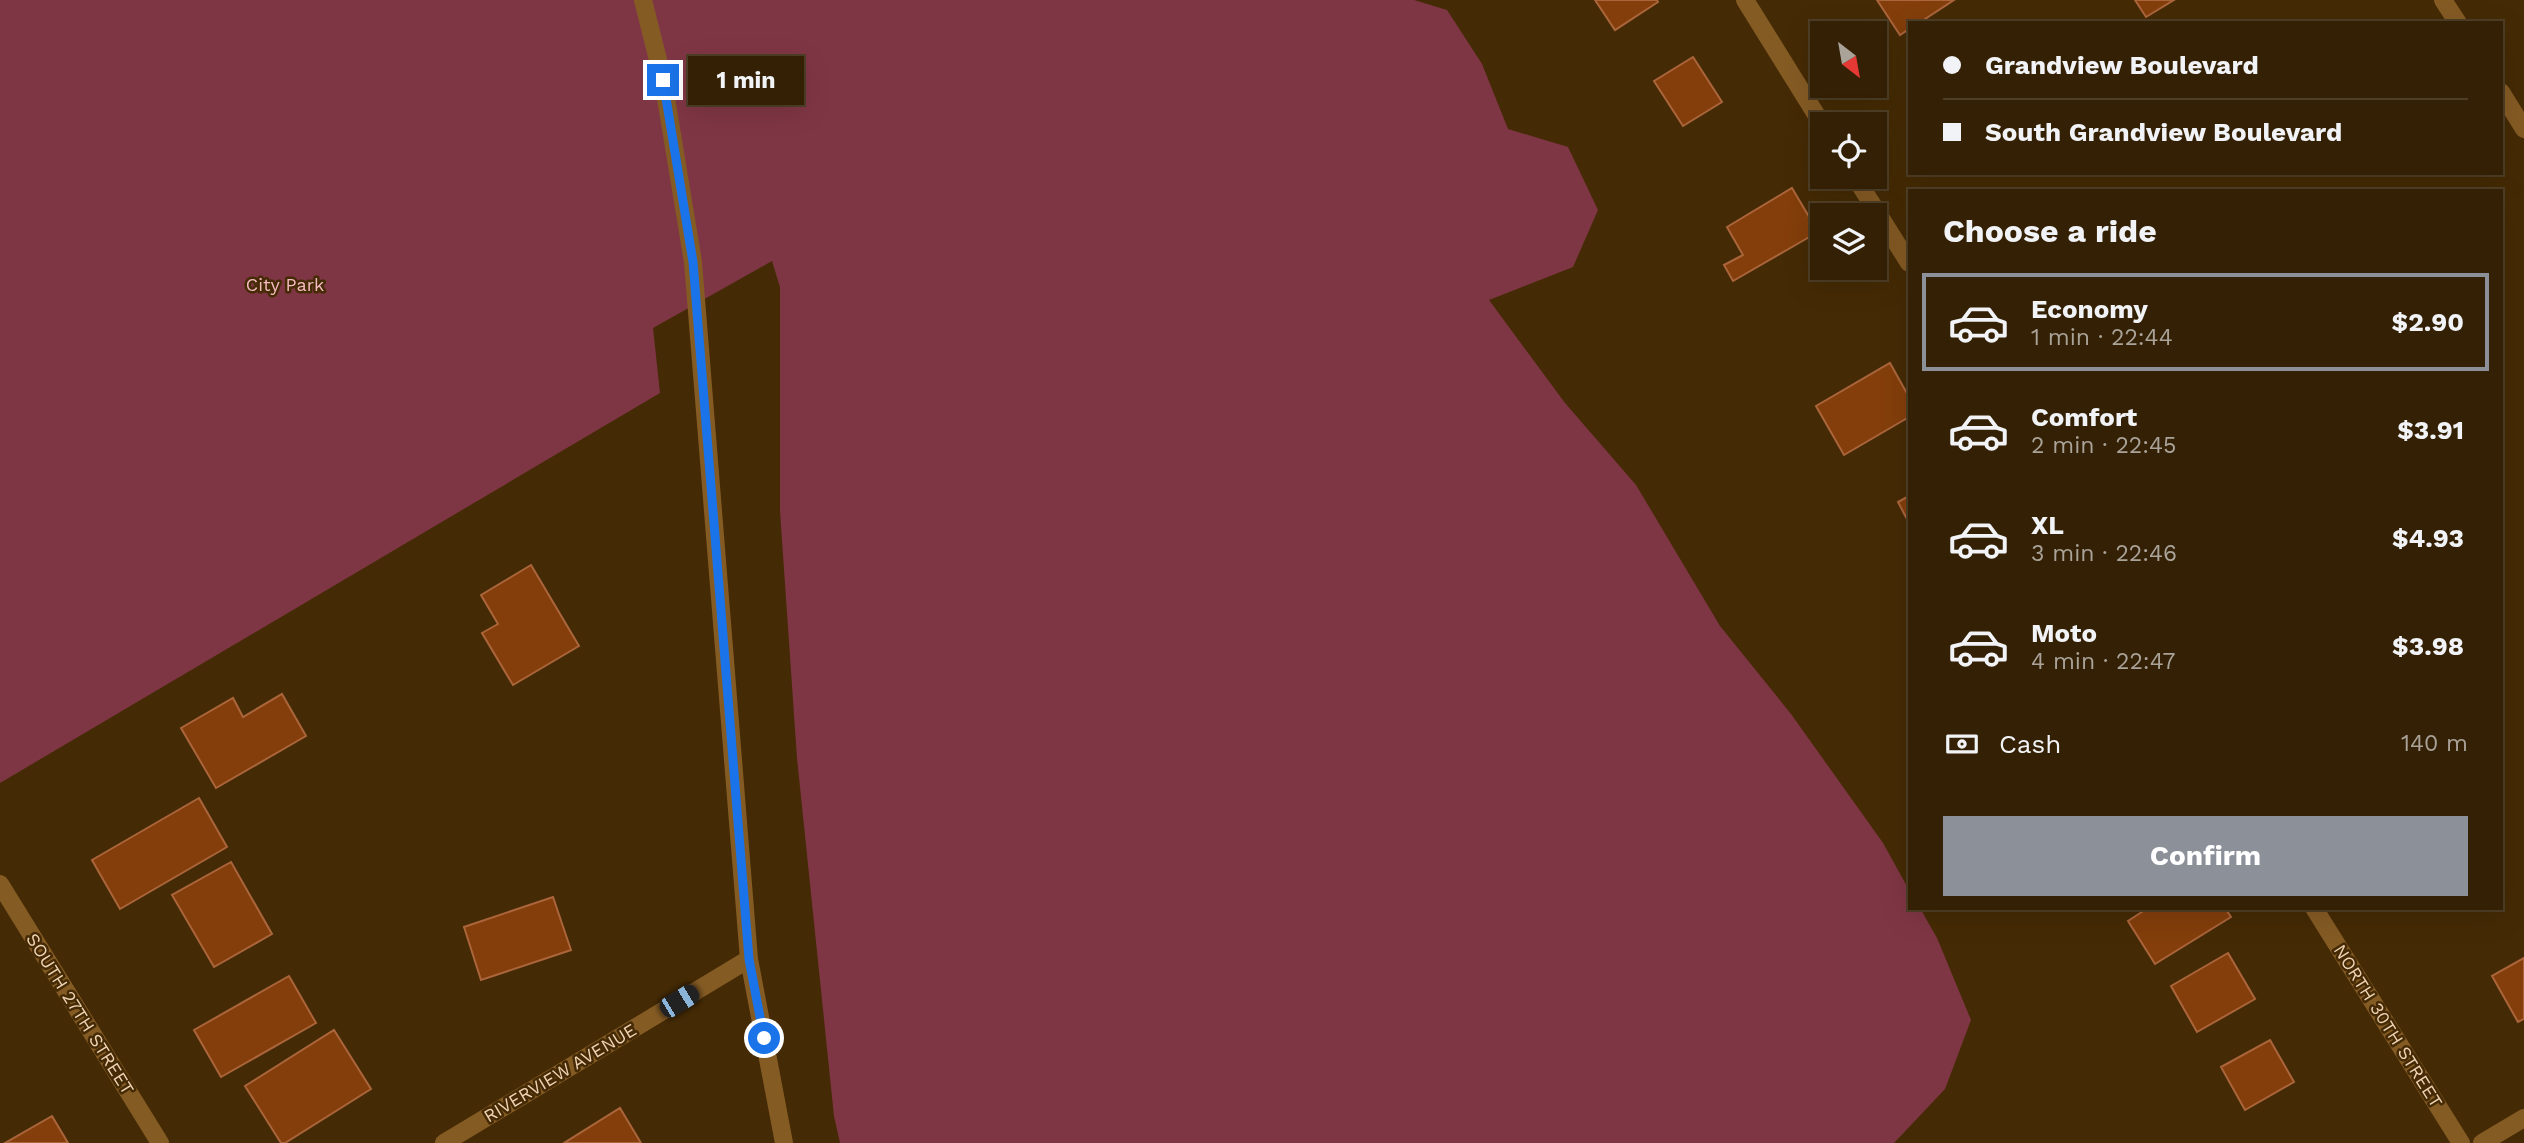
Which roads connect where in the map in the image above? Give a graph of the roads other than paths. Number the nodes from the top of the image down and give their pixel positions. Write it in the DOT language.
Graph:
graph roads {
  1 [pos="643,0"];
  2 [pos="1745,0"];
  3 [pos="2444,0"];
  4 [pos="2457,21"];
  5 [pos="2503,95"];
  6 [pos="1815,112"];
  7 [pos="2524,129"];
  8 [pos="1863,189"];
  9 [pos="1908,260"];
  10 [pos="0,884"];
  11 [pos="2315,910"];
  12 [pos="749,959"];
  13 [pos="2524,1118"];
  14 [pos="160,1143"];
  15 [pos="444,1143"];
  16 [pos="784,1143"];
  17 [pos="2461,1143"];
  18 [pos="2482,1143"];
  1 -- 12 [label="street"];
  2 -- 6 [label="street"];
  3 -- 4 [label="street"];
  5 -- 7 [label="street"];
  8 -- 9 [label="street"];
  10 -- 14 [label="street, SOUTH 27TH STREET"];
  11 -- 17 [label="street, NORTH 30TH STREET"];
  12 -- 15 [label="street, RIVERVIEW AVENUE"];
  12 -- 16 [label="street"];
  13 -- 18 [label="street"];
}
